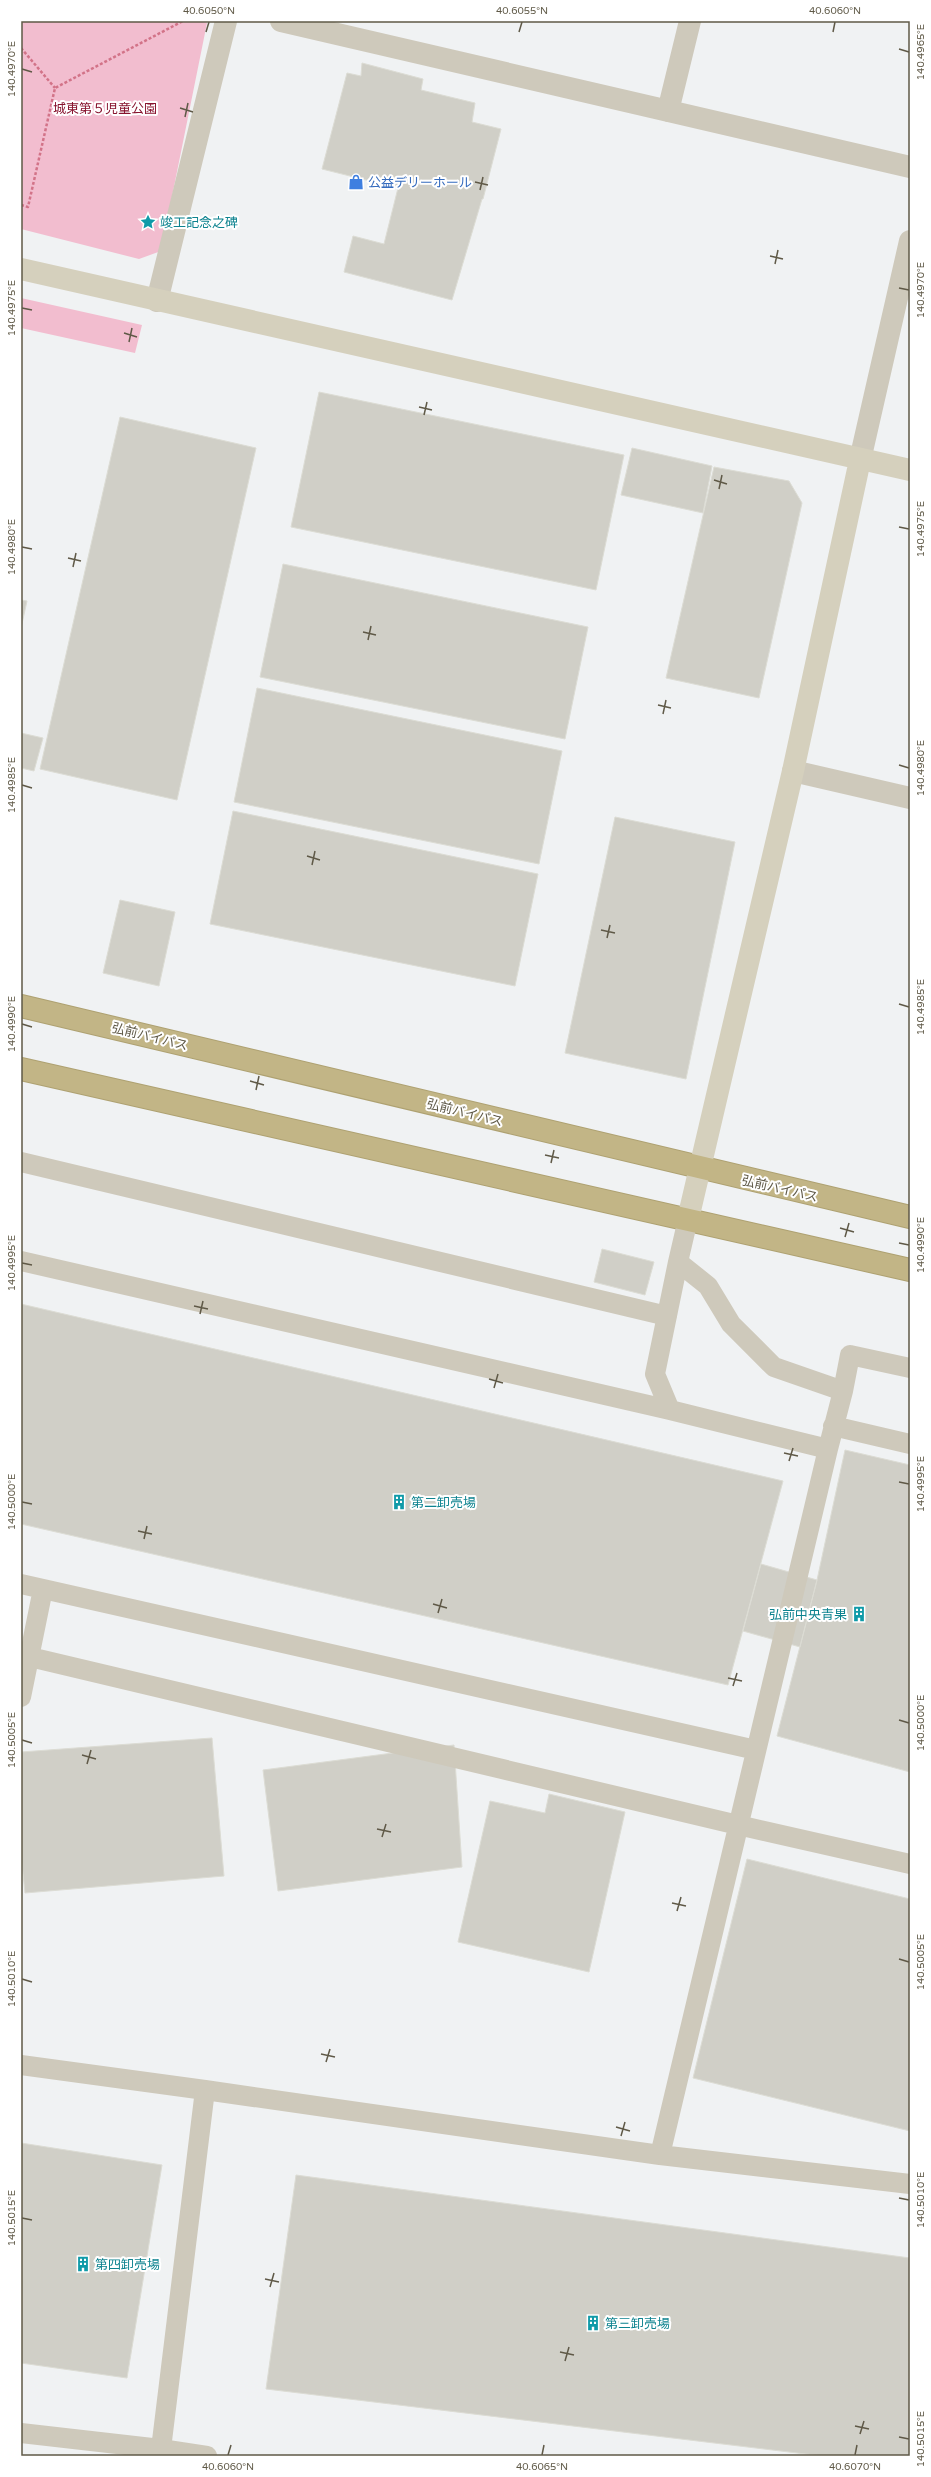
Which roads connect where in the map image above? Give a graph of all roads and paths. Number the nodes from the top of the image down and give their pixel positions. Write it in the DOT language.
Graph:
graph roads {
  1 [pos="183,21"];
  2 [pos="226,21"];
  3 [pos="281,21"];
  4 [pos="690,21"];
  5 [pos="21,48"];
  6 [pos="55,88"];
  7 [pos="668,111"];
  8 [pos="910,167"];
  9 [pos="21,205"];
  10 [pos="910,241"];
  11 [pos="21,269"];
  12 [pos="157,301"];
  13 [pos="860,460"];
  14 [pos="910,470"];
  15 [pos="793,771"];
  16 [pos="910,798"];
  17 [pos="21,1006"];
  18 [pos="21,1069"];
  19 [pos="21,1162"];
  20 [pos="700,1169"];
  21 [pos="910,1217"];
  22 [pos="688,1219"];
  23 [pos="21,1261"];
  24 [pos="678,1262"];
  25 [pos="910,1270"];
  26 [pos="667,1316"];
  27 [pos="910,1368"];
  28 [pos="843,1391"];
  29 [pos="670,1410"];
  30 [pos="833,1426"];
  31 [pos="910,1444"];
  32 [pos="828,1449"];
  33 [pos="21,1584"];
  34 [pos="43,1589"];
  35 [pos="30,1657"];
  36 [pos="21,1697"];
  37 [pos="756,1750"];
  38 [pos="738,1825"];
  39 [pos="910,1864"];
  40 [pos="21,2065"];
  41 [pos="205,2090"];
  42 [pos="660,2155"];
  43 [pos="910,2184"];
  44 [pos="21,2433"];
  45 [pos="161,2449"];
  46 [pos="207,2456"];
  1 -- 6 [label="path"];
  2 -- 12 [label="street"];
  3 -- 7 [label="street"];
  4 -- 7 [label="street"];
  5 -- 6 [label="path"];
  6 -- 9 [label="path"];
  7 -- 8 [label="street"];
  10 -- 13 [label="street"];
  11 -- 12 [label="street"];
  12 -- 13 [label="street"];
  13 -- 14 [label="street"];
  13 -- 15 [label="street"];
  15 -- 16 [label="street"];
  15 -- 20 [label="street"];
  17 -- 20 [label="highway, 弘前バイパス"];
  18 -- 22 [label="highway"];
  19 -- 26 [label="lane"];
  20 -- 21 [label="highway, 弘前バイパス"];
  20 -- 22 [label="street"];
  22 -- 24 [label="lane"];
  22 -- 25 [label="highway"];
  23 -- 29 [label="lane"];
  24 -- 26 [label="lane"];
  24 -- 28 [label="lane"];
  26 -- 29 [label="lane"];
  27 -- 28 [label="lane"];
  28 -- 30 [label="lane"];
  29 -- 32 [label="lane"];
  30 -- 31 [label="lane"];
  30 -- 32 [label="lane"];
  32 -- 37 [label="lane"];
  33 -- 34 [label="lane"];
  34 -- 35 [label="lane"];
  34 -- 37 [label="lane"];
  35 -- 36 [label="lane"];
  35 -- 38 [label="lane"];
  37 -- 38 [label="lane"];
  38 -- 39 [label="lane"];
  38 -- 42 [label="lane"];
  40 -- 41 [label="lane"];
  41 -- 42 [label="lane"];
  41 -- 45 [label="lane"];
  42 -- 43 [label="lane"];
  44 -- 45 [label="lane"];
  45 -- 46 [label="lane"];
}
